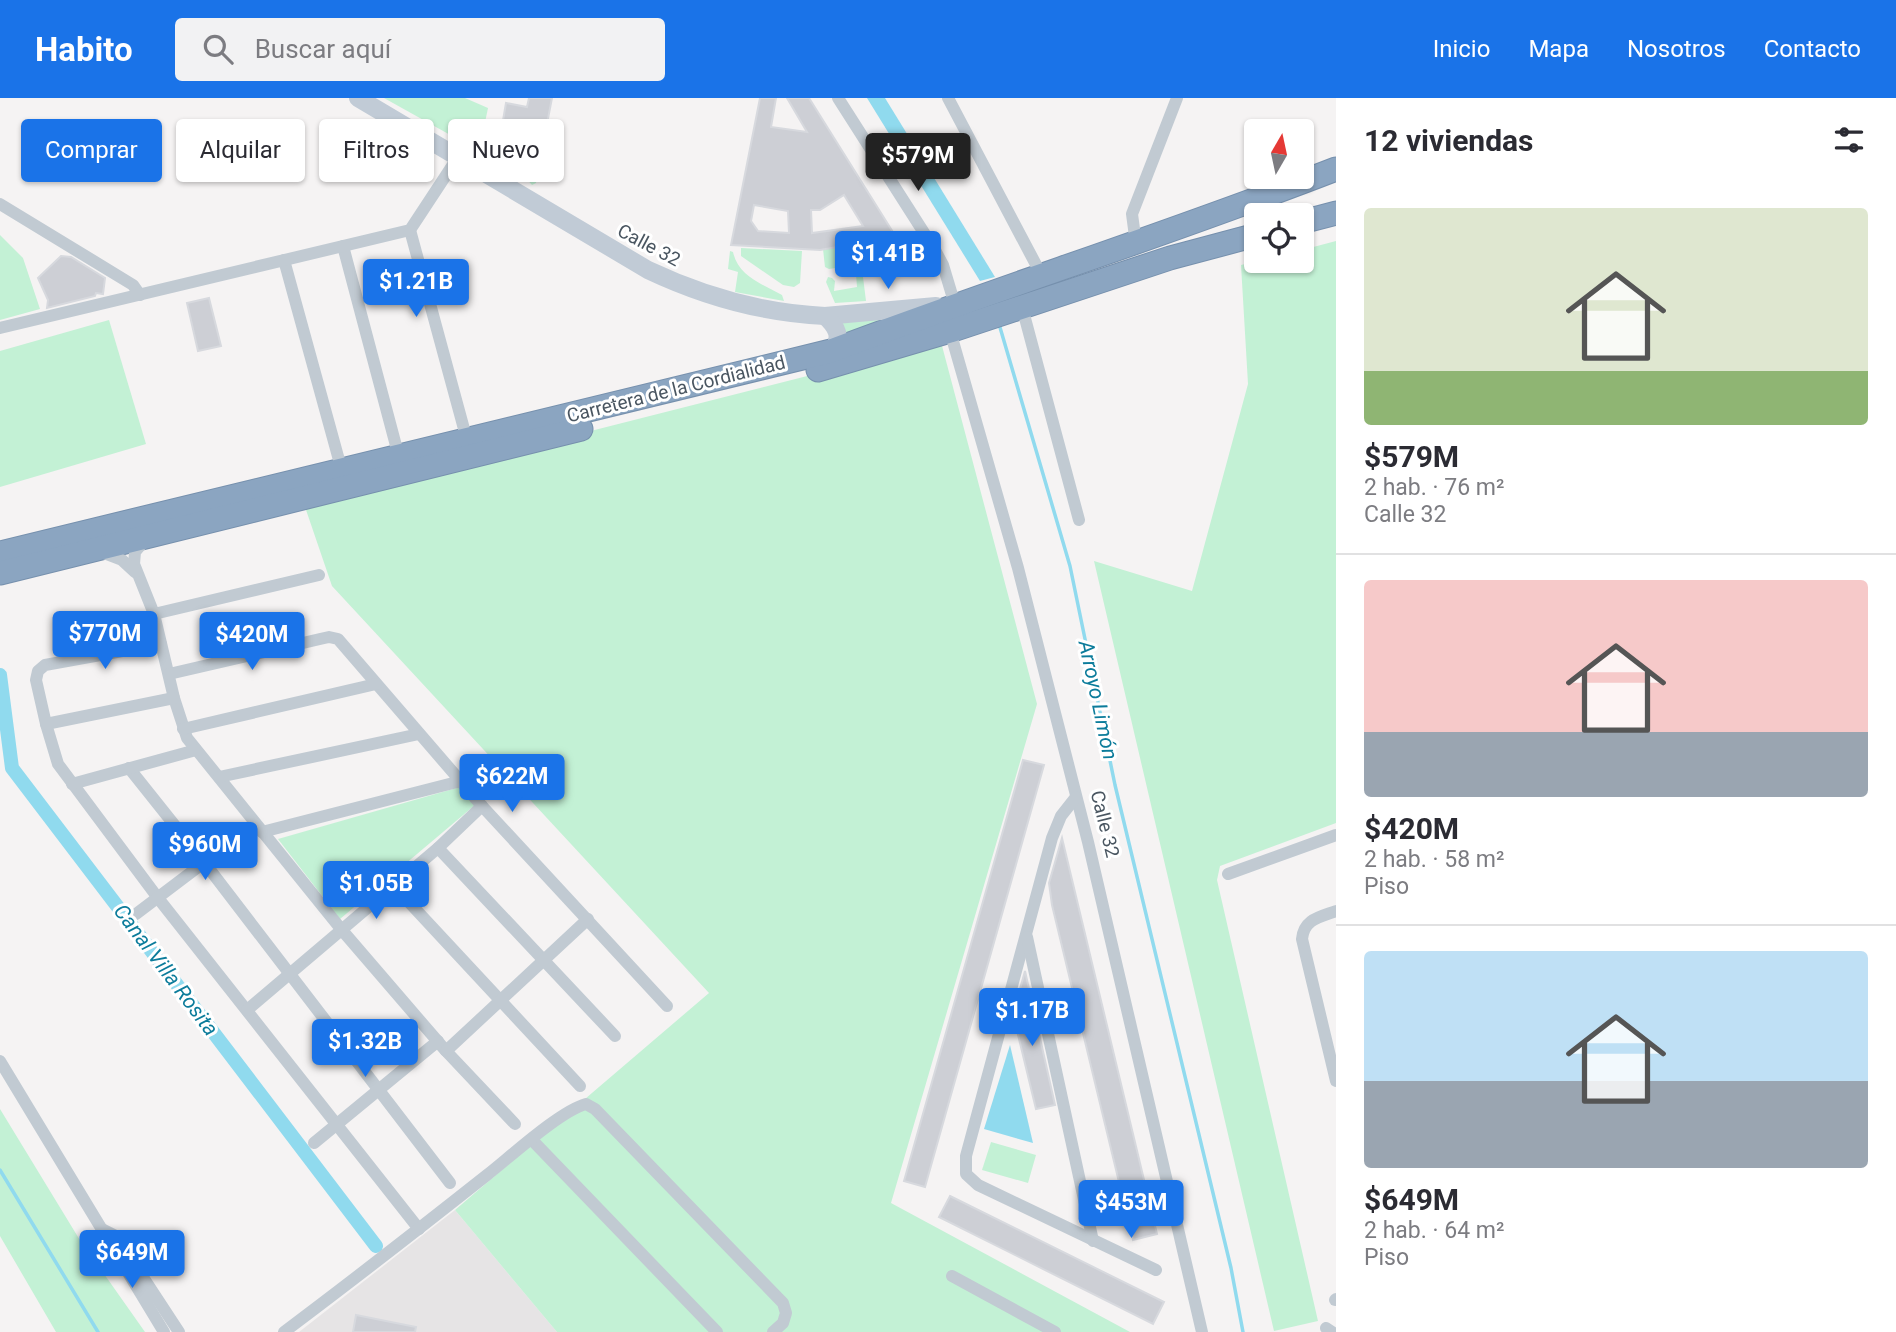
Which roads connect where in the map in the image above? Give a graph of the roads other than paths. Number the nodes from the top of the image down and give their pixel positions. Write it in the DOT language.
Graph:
graph roads {
  1 [pos="358,98"];
  2 [pos="838,98"];
  3 [pos="948,98"];
  4 [pos="1177,98"];
  5 [pos="448,151"];
  6 [pos="1336,169"];
  7 [pos="448,172"];
  8 [pos="499,182"];
  9 [pos="0,204"];
  10 [pos="1336,213"];
  11 [pos="1314,219"];
  12 [pos="410,230"];
  13 [pos="1244,238"];
  14 [pos="1136,244"];
  15 [pos="343,246"];
  16 [pos="284,260"];
  17 [pos="1042,276"];
  18 [pos="140,295"];
  19 [pos="1022,307"];
  20 [pos="967,309"];
  21 [pos="825,316"];
  22 [pos="0,328"];
  23 [pos="950,331"];
  24 [pos="831,351"];
  25 [pos="467,440"];
  26 [pos="399,457"];
  27 [pos="342,471"];
  28 [pos="1079,520"];
  29 [pos="151,535"];
  30 [pos="91,551"];
  31 [pos="0,553"];
  32 [pos="0,573"];
  33 [pos="138,575"];
  34 [pos="319,575"];
  35 [pos="154,614"];
  36 [pos="161,644"];
  37 [pos="169,674"];
  38 [pos="376,684"];
  39 [pos="174,698"];
  40 [pos="46,724"];
  41 [pos="183,729"];
  42 [pos="419,734"];
  43 [pos="196,750"];
  44 [pos="129,768"];
  45 [pos="219,777"];
  46 [pos="461,781"];
  47 [pos="72,784"];
  48 [pos="1076,797"];
  49 [pos="482,806"];
  50 [pos="258,828"];
  51 [pos="1336,835"];
  52 [pos="439,848"];
  53 [pos="204,862"];
  54 [pos="1228,874"];
  55 [pos="393,885"];
  56 [pos="158,898"];
  57 [pos="1336,911"];
  58 [pos="136,914"];
  59 [pos="587,919"];
  60 [pos="341,929"];
  61 [pos="1027,934"];
  62 [pos="543,960"];
  63 [pos="289,973"];
  64 [pos="501,1000"];
  65 [pos="667,1006"];
  66 [pos="247,1010"];
  67 [pos="615,1036"];
  68 [pos="442,1046"];
  69 [pos="0,1061"];
  70 [pos="1336,1081"];
  71 [pos="580,1086"];
  72 [pos="379,1090"];
  73 [pos="515,1124"];
  74 [pos="337,1125"];
  75 [pos="531,1140"];
  76 [pos="314,1143"];
  77 [pos="450,1182"];
  78 [pos="102,1229"];
  79 [pos="419,1229"];
  80 [pos="1093,1241"];
  81 [pos="1156,1270"];
  82 [pos="952,1276"];
  83 [pos="164,1332"];
  84 [pos="179,1332"];
  85 [pos="284,1332"];
  86 [pos="717,1332"];
  87 [pos="774,1332"];
  88 [pos="1055,1332"];
  89 [pos="1202,1332"];
  1 -- 5 [label="street, Calle 32"];
  2 -- 20 [label="street"];
  3 -- 17 [label="street"];
  4 -- 14 [label="street"];
  6 -- 14 [label="highway, Carretera de la Cordialidad"];
  7 -- 12 [label="street"];
  8 -- 21 [label="street, Calle 32"];
  9 -- 18 [label="street"];
  10 -- 11 [label="highway"];
  12 -- 15 [label="street"];
  12 -- 25 [label="street"];
  13 -- 19 [label="highway, Carretera de la Cordialidad"];
  14 -- 17 [label="highway, Carretera de la Cordialidad"];
  15 -- 16 [label="street"];
  15 -- 26 [label="street"];
  16 -- 18 [label="street"];
  16 -- 27 [label="street"];
  17 -- 20 [label="highway, Carretera de la Cordialidad"];
  18 -- 22 [label="street"];
  19 -- 20 [label="highway, Carretera de la Cordialidad"];
  19 -- 28 [label="street"];
  20 -- 21 [label="street, Calle 32"];
  20 -- 23 [label="highway, Carretera de la Cordialidad"];
  20 -- 24 [label="highway, Carretera de la Cordialidad"];
  21 -- 24 [label="street"];
  23 -- 29 [label="highway, Carretera de la Cordialidad"];
  23 -- 48 [label="street, Calle 32"];
  24 -- 25 [label="highway, Carretera de la Cordialidad"];
  25 -- 26 [label="highway, Carretera de la Cordialidad"];
  26 -- 27 [label="highway, Carretera de la Cordialidad"];
  27 -- 31 [label="highway, Carretera de la Cordialidad"];
  29 -- 30 [label="highway, Carretera de la Cordialidad"];
  29 -- 33 [label="street"];
  30 -- 32 [label="highway, Carretera de la Cordialidad"];
  30 -- 33 [label="street"];
  33 -- 35 [label="street"];
  34 -- 35 [label="street"];
  35 -- 36 [label="street"];
  36 -- 37 [label="street"];
  36 -- 40 [label="street"];
  37 -- 38 [label="street"];
  37 -- 39 [label="street"];
  38 -- 41 [label="street"];
  38 -- 42 [label="street"];
  39 -- 40 [label="street"];
  39 -- 41 [label="street"];
  40 -- 47 [label="street"];
  41 -- 43 [label="street"];
  42 -- 45 [label="street"];
  42 -- 46 [label="street"];
  43 -- 44 [label="street"];
  43 -- 45 [label="street"];
  44 -- 47 [label="street"];
  44 -- 53 [label="street"];
  45 -- 50 [label="street"];
  46 -- 49 [label="street"];
  46 -- 50 [label="street"];
  47 -- 56 [label="street"];
  48 -- 61 [label="street"];
  48 -- 89 [label="street, Calle 32"];
  49 -- 52 [label="street"];
  49 -- 59 [label="street"];
  50 -- 53 [label="street"];
  50 -- 60 [label="street"];
  51 -- 54 [label="street"];
  52 -- 55 [label="street"];
  52 -- 62 [label="street"];
  53 -- 56 [label="street"];
  53 -- 63 [label="street"];
  55 -- 60 [label="street"];
  55 -- 64 [label="street"];
  56 -- 58 [label="street"];
  56 -- 66 [label="street"];
  57 -- 70 [label="street"];
  59 -- 62 [label="street"];
  59 -- 65 [label="street"];
  60 -- 63 [label="street"];
  60 -- 68 [label="street"];
  61 -- 80 [label="street"];
  61 -- 80 [label="street"];
  62 -- 64 [label="street"];
  62 -- 67 [label="street"];
  63 -- 66 [label="street"];
  63 -- 72 [label="street"];
  64 -- 68 [label="street"];
  64 -- 71 [label="street"];
  66 -- 74 [label="street"];
  68 -- 72 [label="street"];
  68 -- 73 [label="street"];
  69 -- 78 [label="street"];
  72 -- 74 [label="street"];
  72 -- 77 [label="street"];
  74 -- 76 [label="street"];
  74 -- 79 [label="street"];
  75 -- 79 [label="street"];
  75 -- 86 [label="street"];
  75 -- 87 [label="street"];
  78 -- 83 [label="street"];
  78 -- 84 [label="street"];
  79 -- 85 [label="street"];
  80 -- 81 [label="street"];
  82 -- 88 [label="street"];
}
